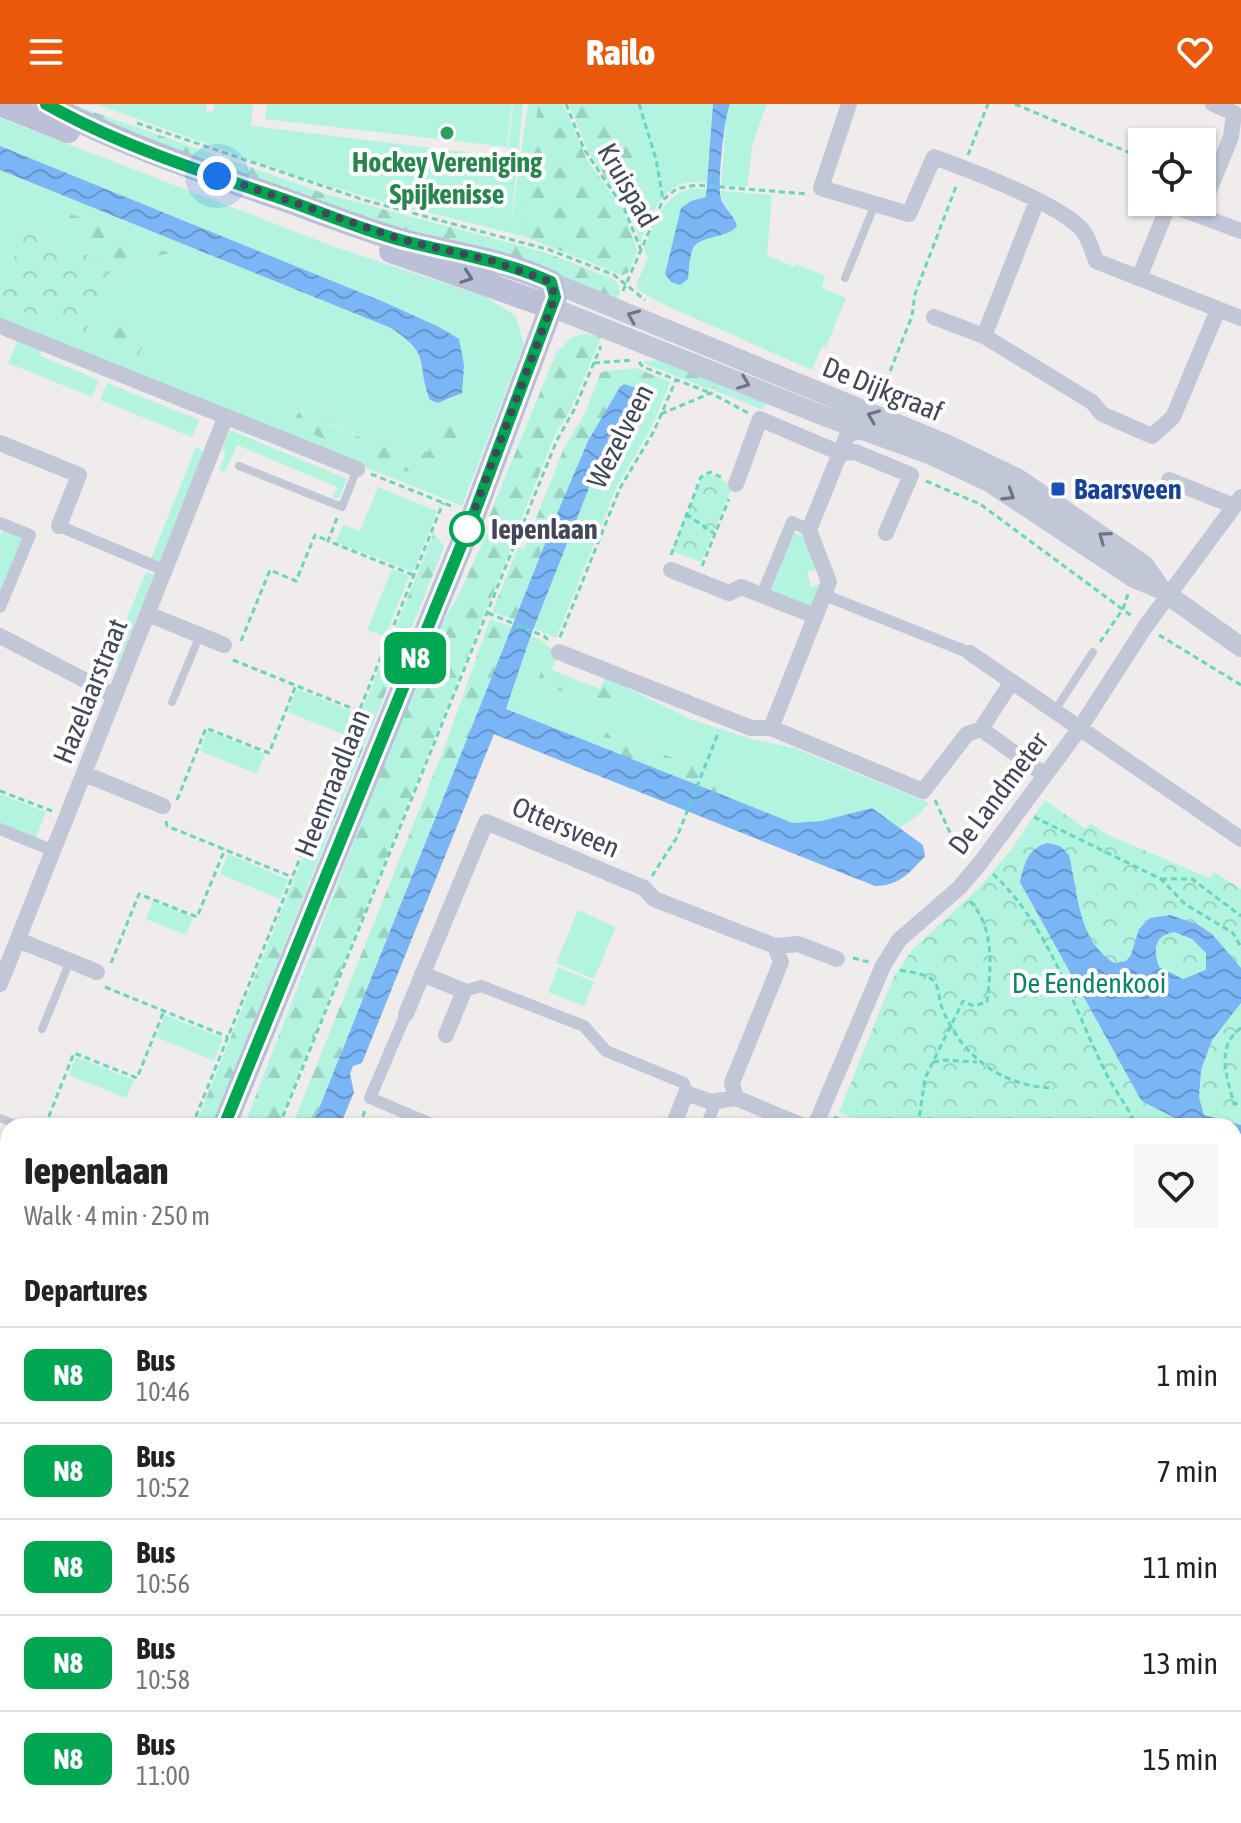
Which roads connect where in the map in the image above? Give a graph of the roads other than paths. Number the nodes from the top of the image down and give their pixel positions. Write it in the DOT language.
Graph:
graph roads {
  1 [pos="0,104"];
  2 [pos="46,104"];
  3 [pos="849,104"];
  4 [pos="1213,104"];
  5 [pos="1236,139"];
  6 [pos="1216,180"];
  7 [pos="1037,201"];
  8 [pos="876,202"];
  9 [pos="1164,216"];
  10 [pos="1202,216"];
  11 [pos="1241,231"];
  12 [pos="845,278"];
  13 [pos="1139,278"];
  14 [pos="557,294"];
  15 [pos="1218,310"];
  16 [pos="934,317"];
  17 [pos="1241,318"];
  18 [pos="0,326"];
  19 [pos="984,336"];
  20 [pos="226,416"];
  21 [pos="861,429"];
  22 [pos="0,443"];
  23 [pos="840,453"];
  24 [pos="239,466"];
  25 [pos="357,469"];
  26 [pos="1169,480"];
  27 [pos="736,484"];
  28 [pos="1237,502"];
  29 [pos="1,526"];
  30 [pos="59,526"];
  31 [pos="809,530"];
  32 [pos="886,533"];
  33 [pos="164,570"];
  34 [pos="671,570"];
  35 [pos="1164,592"];
  36 [pos="762,595"];
  37 [pos="824,595"];
  38 [pos="0,607"];
  39 [pos="148,614"];
  40 [pos="815,616"];
  41 [pos="200,635"];
  42 [pos="0,636"];
  43 [pos="231,646"];
  44 [pos="1241,647"];
  45 [pos="558,650"];
  46 [pos="1093,652"];
  47 [pos="970,653"];
  48 [pos="1011,683"];
  49 [pos="115,696"];
  50 [pos="172,702"];
  51 [pos="1054,712"];
  52 [pos="771,728"];
  53 [pos="1080,728"];
  54 [pos="981,729"];
  55 [pos="85,774"];
  56 [pos="1045,775"];
  57 [pos="163,806"];
  58 [pos="0,829"];
  59 [pos="1241,839"];
  60 [pos="54,851"];
  61 [pos="18,940"];
  62 [pos="775,946"];
  63 [pos="837,959"];
  64 [pos="70,961"];
  65 [pos="422,974"];
  66 [pos="1,978"];
  67 [pos="100,979"];
  68 [pos="464,991"];
  69 [pos="406,1014"];
  70 [pos="42,1029"];
  71 [pos="446,1035"];
  72 [pos="686,1093"];
  73 [pos="736,1098"];
  74 [pos="716,1102"];
  75 [pos="227,1118"];
  76 [pos="417,1118"];
  77 [pos="676,1118"];
  78 [pos="709,1118"];
  79 [pos="784,1118"];
  80 [pos="818,1118"];
  1 -- 14 [label="main road, one-way"];
  2 -- 14 [label="main road"];
  3 -- 8 [label="street"];
  4 -- 5 [label="street"];
  5 -- 6 [label="street"];
  7 -- 8 [label="street"];
  7 -- 13 [label="street"];
  7 -- 19 [label="street"];
  8 -- 12 [label="lane"];
  9 -- 13 [label="street"];
  10 -- 11 [label="street"];
  13 -- 15 [label="street"];
  14 -- 21 [label="street, De Dijkgraaf, one-way"];
  35 -- 14 [label="street, De Dijkgraaf, one-way"];
  14 -- 75 [label="main road, Heemraadlaan"];
  15 -- 17 [label="street"];
  15 -- 19 [label="street"];
  16 -- 19 [label="street"];
  18 -- 20 [label="street"];
  20 -- 25 [label="street"];
  20 -- 33 [label="street, Hazelaarstraat"];
  21 -- 23 [label="street"];
  21 -- 35 [label="street, De Dijkgraaf, one-way"];
  22 -- 30 [label="street"];
  23 -- 27 [label="street"];
  23 -- 31 [label="street"];
  23 -- 32 [label="street"];
  24 -- 25 [label="lane"];
  26 -- 28 [label="street"];
  28 -- 35 [label="street, De Landmeter"];
  29 -- 38 [label="street"];
  30 -- 33 [label="street"];
  31 -- 36 [label="street"];
  31 -- 37 [label="street"];
  33 -- 39 [label="street, Hazelaarstraat"];
  34 -- 36 [label="street"];
  35 -- 44 [label="street, De Dijkgraaf"];
  35 -- 53 [label="street, De Landmeter"];
  36 -- 40 [label="street"];
  37 -- 40 [label="street"];
  37 -- 47 [label="street"];
  39 -- 41 [label="street"];
  39 -- 49 [label="street, Hazelaarstraat"];
  40 -- 52 [label="street"];
  41 -- 43 [label="street"];
  41 -- 50 [label="lane"];
  42 -- 49 [label="street"];
  45 -- 52 [label="street"];
  46 -- 51 [label="lane"];
  47 -- 48 [label="street"];
  48 -- 51 [label="street"];
  48 -- 54 [label="street"];
  49 -- 55 [label="street, Hazelaarstraat"];
  51 -- 53 [label="street"];
  52 -- 54 [label="street"];
  53 -- 56 [label="street, De Landmeter"];
  53 -- 59 [label="street"];
  54 -- 56 [label="street"];
  55 -- 57 [label="street"];
  55 -- 60 [label="street, Hazelaarstraat"];
  56 -- 80 [label="street, De Landmeter"];
  58 -- 60 [label="street"];
  60 -- 61 [label="street, Hazelaarstraat"];
  61 -- 64 [label="street"];
  61 -- 66 [label="street, Hazelaarstraat"];
  62 -- 63 [label="street, Ottersveen"];
  62 -- 65 [label="street, Ottersveen"];
  62 -- 73 [label="street"];
  64 -- 67 [label="street"];
  64 -- 70 [label="lane"];
  65 -- 68 [label="street"];
  65 -- 69 [label="street, Ottersveen"];
  68 -- 71 [label="street"];
  68 -- 72 [label="street"];
  69 -- 76 [label="street, Ottersveen"];
  72 -- 74 [label="street"];
  72 -- 77 [label="street"];
  73 -- 74 [label="street"];
  73 -- 79 [label="street"];
  74 -- 78 [label="street"];
}
